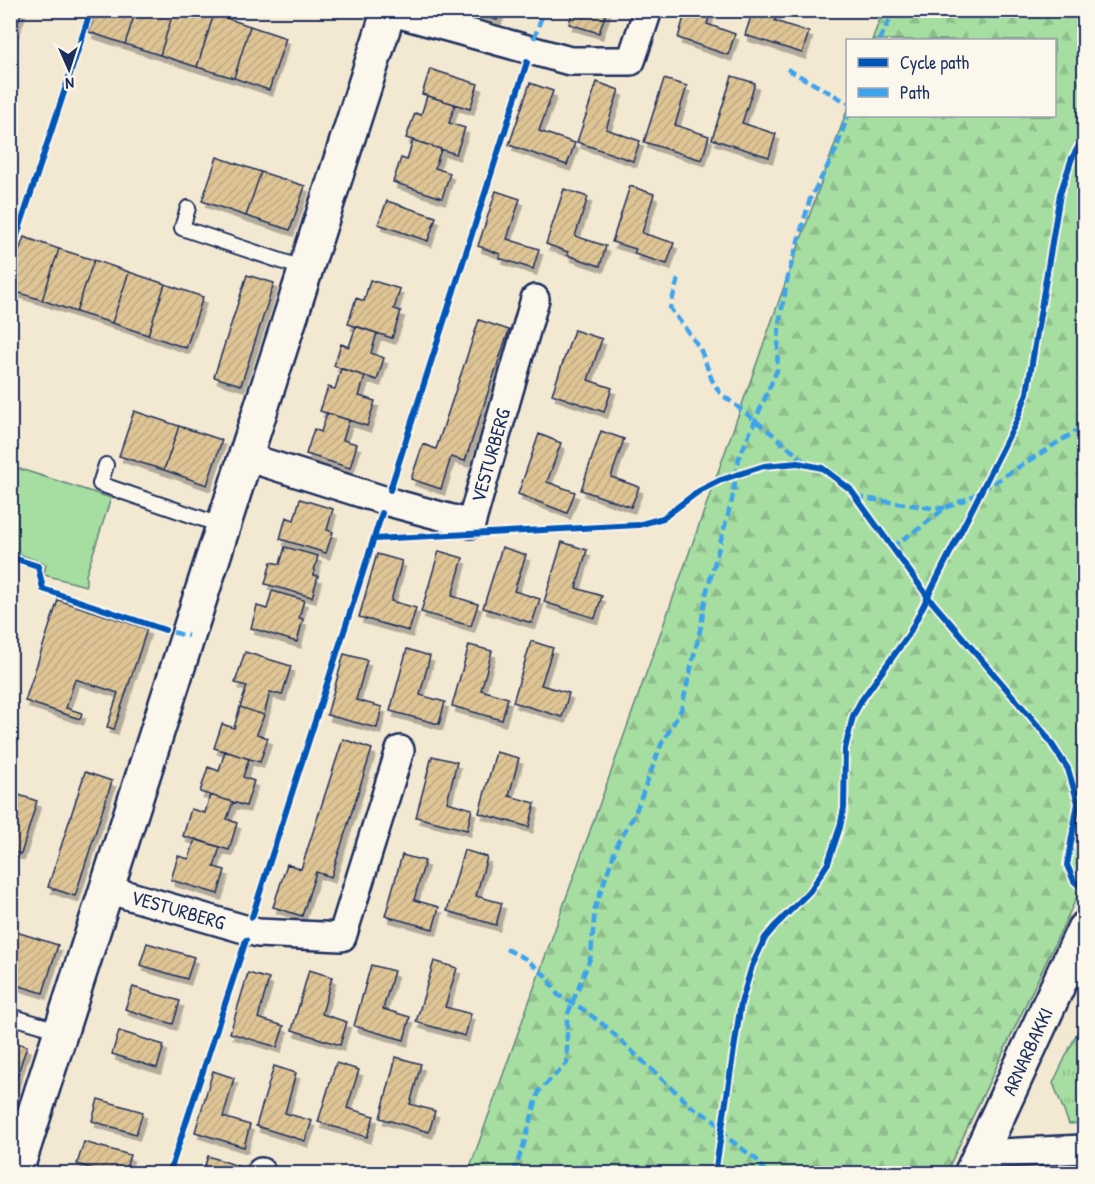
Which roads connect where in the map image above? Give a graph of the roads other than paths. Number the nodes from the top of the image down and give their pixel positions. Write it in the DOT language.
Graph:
graph roads {
  1 [pos="648,10"];
  2 [pos="389,11"];
  3 [pos="188,208"];
  4 [pos="305,268"];
  5 [pos="535,299"];
  6 [pos="246,457"];
  7 [pos="106,465"];
  8 [pos="223,526"];
  9 [pos="400,750"];
  10 [pos="106,889"];
  11 [pos="1084,928"];
  12 [pos="10,1016"];
  13 [pos="61,1031"];
  14 [pos="1084,1149"];
  15 [pos="976,1164"];
  16 [pos="15,1173"];
  1 -- 2 [label="street, VESTURBERG"];
  2 -- 4 [label="street, VESTURBERG"];
  3 -- 4 [label="lane"];
  4 -- 6 [label="street, VESTURBERG"];
  5 -- 6 [label="street, VESTURBERG"];
  6 -- 8 [label="street, VESTURBERG"];
  7 -- 8 [label="lane"];
  8 -- 10 [label="street, VESTURBERG"];
  9 -- 10 [label="street, VESTURBERG"];
  10 -- 13 [label="street, VESTURBERG"];
  11 -- 15 [label="street, ARNARBAKKI"];
  12 -- 13 [label="lane"];
  13 -- 16 [label="street, VESTURBERG"];
  14 -- 15 [label="street"];
}
